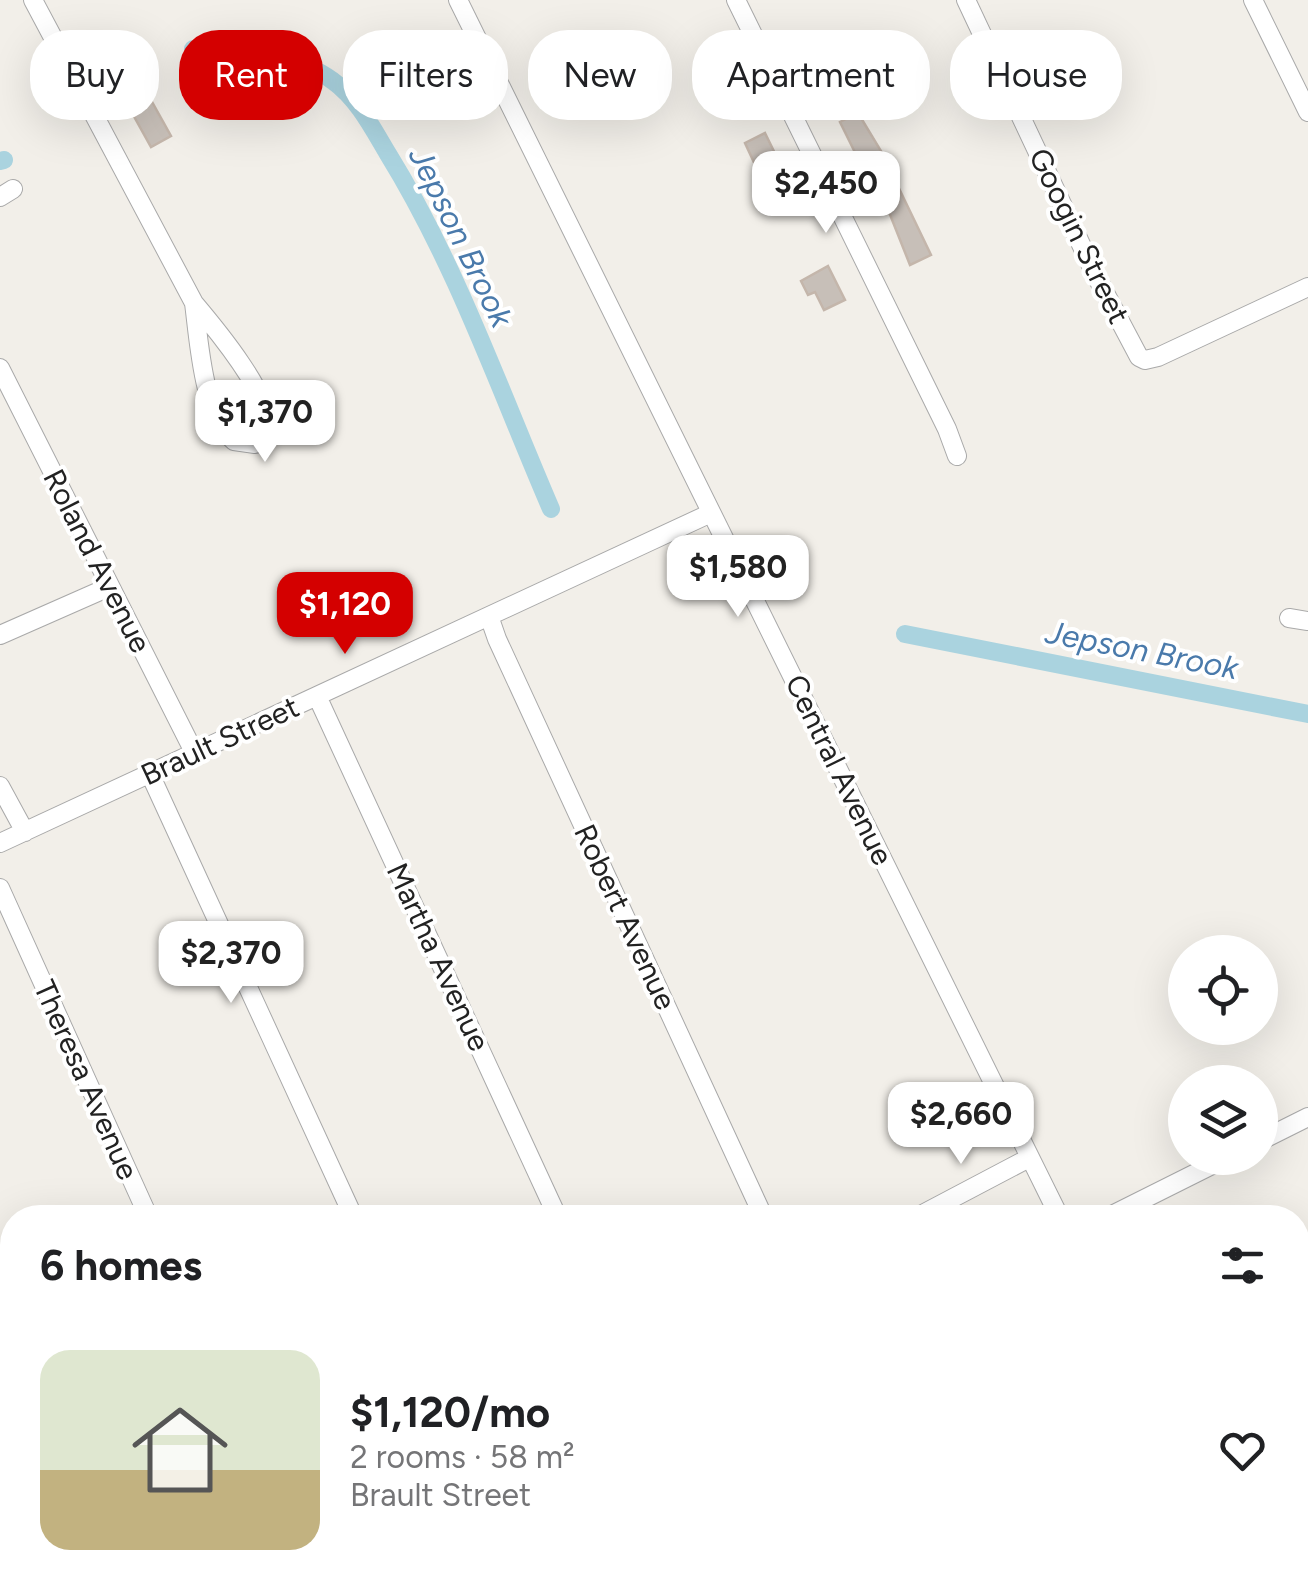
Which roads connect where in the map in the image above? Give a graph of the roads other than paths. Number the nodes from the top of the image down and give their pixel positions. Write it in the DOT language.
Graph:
graph roads {
  1 [pos="33,0"];
  2 [pos="458,0"];
  3 [pos="736,0"];
  4 [pos="966,0"];
  5 [pos="1254,0"];
  6 [pos="1308,112"];
  7 [pos="1308,287"];
  8 [pos="194,303"];
  9 [pos="0,368"];
  10 [pos="957,456"];
  11 [pos="711,513"];
  12 [pos="109,587"];
  13 [pos="489,616"];
  14 [pos="1289,618"];
  15 [pos="1308,621"];
  16 [pos="0,635"];
  17 [pos="318,696"];
  18 [pos="195,754"];
  19 [pos="150,774"];
  20 [pos="0,786"];
  21 [pos="25,832"];
  22 [pos="0,844"];
  23 [pos="0,888"];
  24 [pos="1308,1117"];
  25 [pos="1278,1132"];
  26 [pos="1029,1158"];
  27 [pos="1192,1175"];
  28 [pos="142,1205"];
  29 [pos="348,1205"];
  30 [pos="552,1205"];
  31 [pos="758,1205"];
  32 [pos="940,1205"];
  33 [pos="1053,1205"];
  34 [pos="1132,1205"];
  1 -- 8 [label="street"];
  2 -- 11 [label="street, Central Avenue"];
  3 -- 10 [label="street"];
  4 -- 7 [label="street, Googin Street"];
  5 -- 6 [label="street"];
  8 -- 8 [label="street"];
  9 -- 12 [label="street, Roland Avenue"];
  11 -- 13 [label="street, Brault Street"];
  11 -- 26 [label="street, Central Avenue"];
  12 -- 16 [label="street"];
  12 -- 18 [label="street, Roland Avenue"];
  13 -- 17 [label="street, Brault Street"];
  13 -- 31 [label="street, Robert Avenue"];
  14 -- 15 [label="street"];
  17 -- 18 [label="street, Brault Street"];
  17 -- 30 [label="street, Martha Avenue"];
  18 -- 19 [label="street, Brault Street"];
  19 -- 21 [label="street, Brault Street"];
  19 -- 29 [label="street"];
  20 -- 21 [label="street"];
  21 -- 22 [label="street, Brault Street"];
  23 -- 28 [label="street, Theresa Avenue"];
  24 -- 25 [label="street"];
  26 -- 32 [label="street"];
  26 -- 33 [label="street, Central Avenue"];
  27 -- 34 [label="street"];
}
